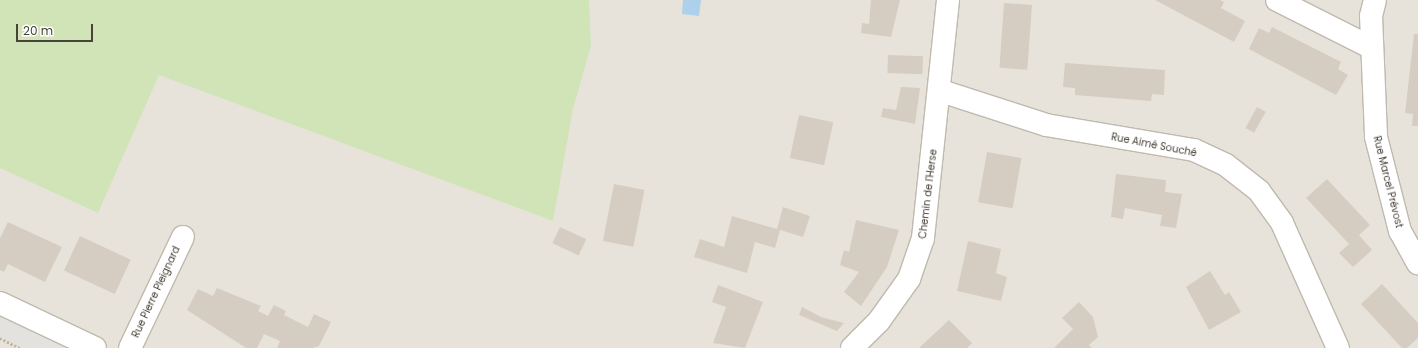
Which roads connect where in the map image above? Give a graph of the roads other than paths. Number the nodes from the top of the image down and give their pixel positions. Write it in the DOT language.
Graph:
graph roads {
  1 [pos="948,0"];
  2 [pos="1277,0"];
  3 [pos="1375,0"];
  4 [pos="1372,48"];
  5 [pos="941,91"];
  6 [pos="182,237"];
  7 [pos="1418,263"];
  8 [pos="0,303"];
  9 [pos="95,348"];
  10 [pos="130,348"];
  11 [pos="852,348"];
  12 [pos="1338,348"];
  1 -- 5 [label="street, Chemin de l'Herse"];
  2 -- 4 [label="street"];
  3 -- 4 [label="street, Rue Marcel Prévost"];
  4 -- 7 [label="street, Rue Marcel Prévost"];
  5 -- 11 [label="street, Chemin de l'Herse"];
  5 -- 12 [label="street, Rue Aimé Souché"];
  6 -- 10 [label="street, Rue Pierre Pleignard"];
  8 -- 9 [label="street"];
}
